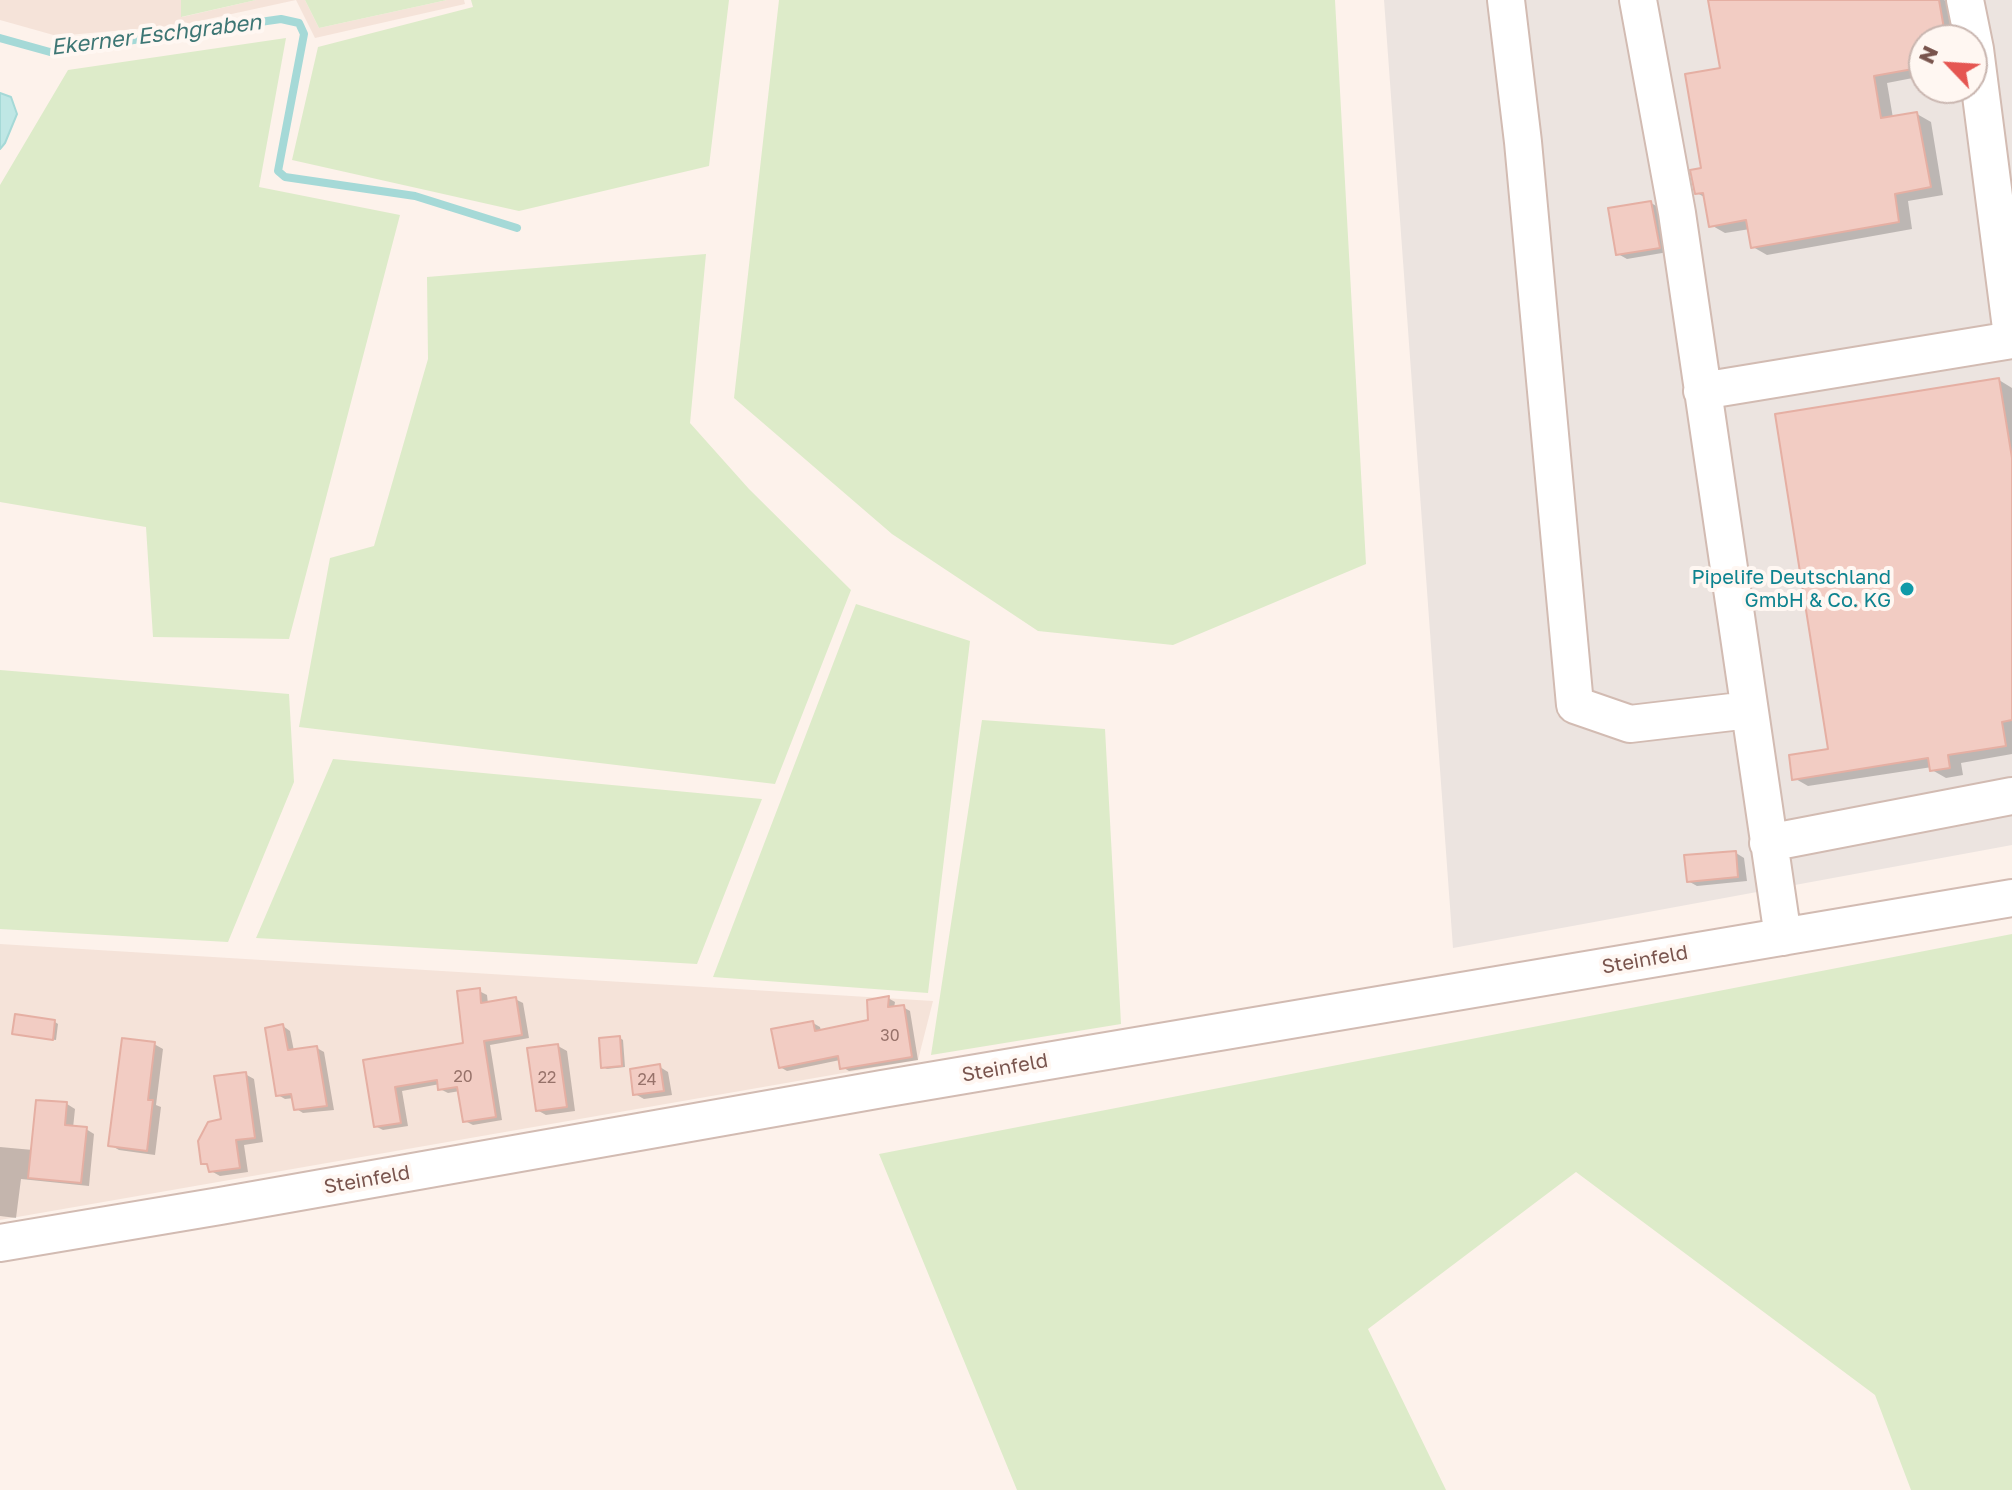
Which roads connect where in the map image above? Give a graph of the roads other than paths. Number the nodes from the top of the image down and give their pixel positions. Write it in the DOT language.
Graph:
graph roads {
  1 [pos="1506,0"];
  2 [pos="1638,0"];
  3 [pos="1965,0"];
  4 [pos="2012,338"];
  5 [pos="1702,391"];
  6 [pos="1749,710"];
  7 [pos="2012,796"];
  8 [pos="1768,843"];
  9 [pos="2012,898"];
  10 [pos="1783,937"];
  11 [pos="0,1243"];
  1 -- 6 [label="street"];
  2 -- 5 [label="street"];
  3 -- 4 [label="street"];
  4 -- 5 [label="street"];
  5 -- 6 [label="street"];
  6 -- 8 [label="street"];
  7 -- 8 [label="street"];
  8 -- 10 [label="street"];
  9 -- 10 [label="street, Steinfeld"];
  10 -- 11 [label="street, Steinfeld"];
}
